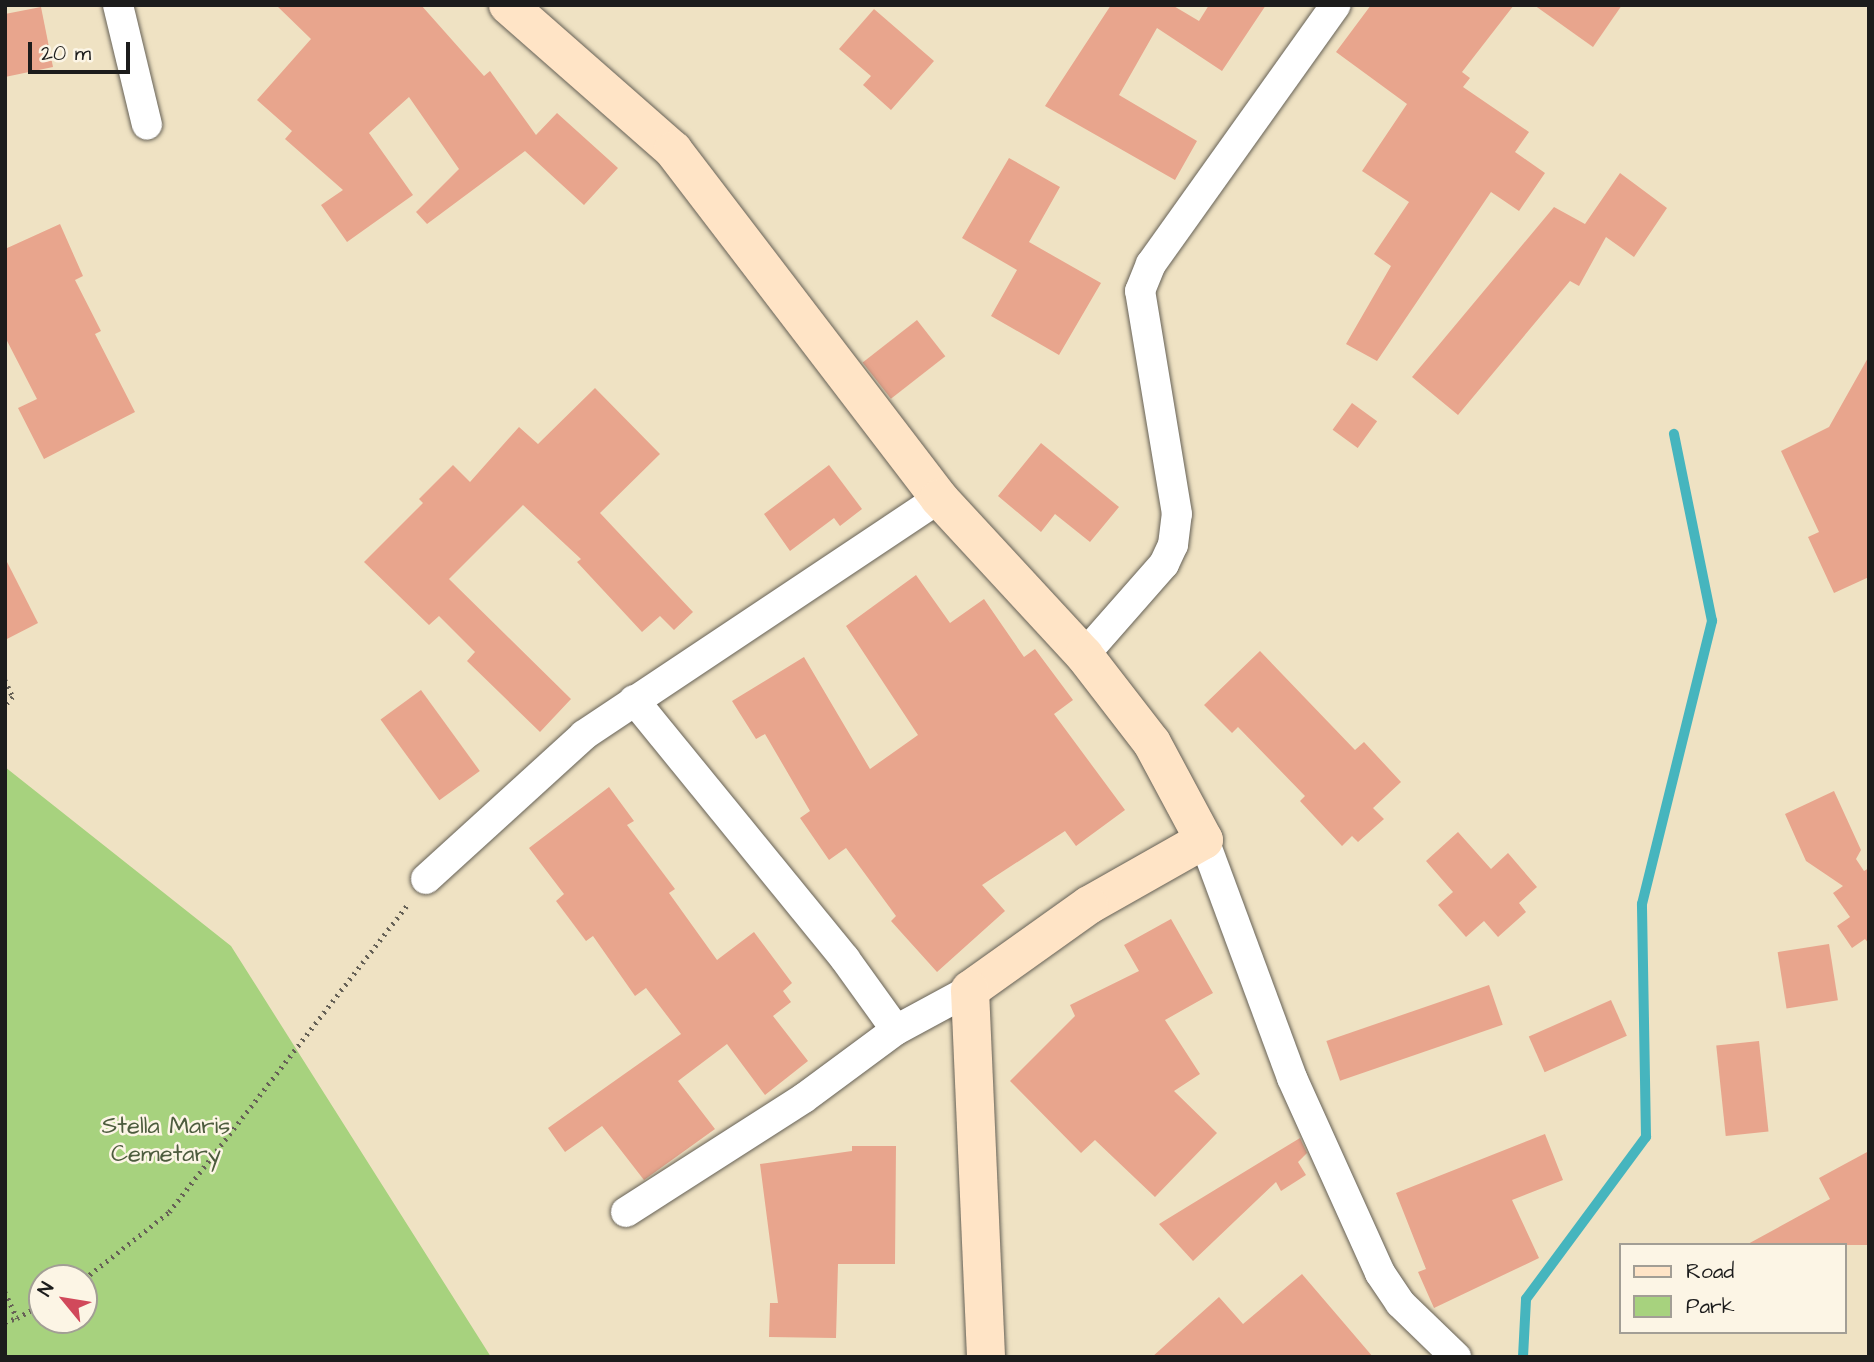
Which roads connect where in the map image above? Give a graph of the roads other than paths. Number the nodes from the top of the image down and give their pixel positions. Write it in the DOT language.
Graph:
graph roads {
  1 [pos="118,5"];
  2 [pos="508,5"];
  3 [pos="1336,5"];
  4 [pos="147,125"];
  5 [pos="939,498"];
  6 [pos="1084,655"];
  7 [pos="634,700"];
  8 [pos="1204,840"];
  9 [pos="426,879"];
  10 [pos="970,989"];
  11 [pos="896,1030"];
  12 [pos="626,1212"];
  13 [pos="986,1357"];
  14 [pos="1456,1357"];
  1 -- 4 [label="street"];
  2 -- 5 [label="street"];
  3 -- 6 [label="street"];
  5 -- 6 [label="street"];
  5 -- 7 [label="street"];
  6 -- 8 [label="street"];
  7 -- 9 [label="street"];
  7 -- 11 [label="street"];
  8 -- 10 [label="street"];
  8 -- 14 [label="street"];
  10 -- 11 [label="street"];
  10 -- 13 [label="street"];
  11 -- 12 [label="street"];
}
